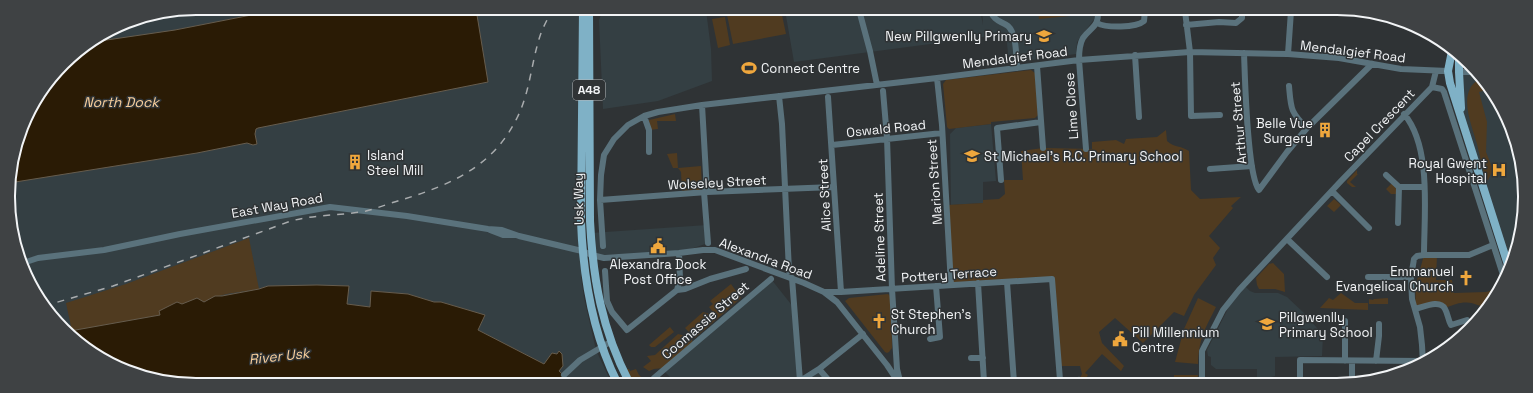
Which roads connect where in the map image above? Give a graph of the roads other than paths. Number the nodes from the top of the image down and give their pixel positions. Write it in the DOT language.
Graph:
graph roads {
  1 [pos="583,15"];
  2 [pos="589,15"];
  3 [pos="860,15"];
  4 [pos="992,15"];
  5 [pos="1098,15"];
  6 [pos="1146,15"];
  7 [pos="1185,15"];
  8 [pos="1242,15"];
  9 [pos="1291,15"];
  10 [pos="1097,23"];
  11 [pos="1186,24"];
  12 [pos="1190,52"];
  13 [pos="1244,53"];
  14 [pos="1288,54"];
  15 [pos="1135,55"];
  16 [pos="1451,56"];
  17 [pos="1079,60"];
  18 [pos="1459,63"];
  19 [pos="1372,64"];
  20 [pos="1037,66"];
  21 [pos="1017,68"];
  22 [pos="1436,70"];
  23 [pos="1448,71"];
  24 [pos="1459,72"];
  25 [pos="1469,72"];
  26 [pos="937,78"];
  27 [pos="877,85"];
  28 [pos="1289,86"];
  29 [pos="1432,87"];
  30 [pos="883,91"];
  31 [pos="779,96"];
  32 [pos="828,97"];
  33 [pos="702,105"];
  34 [pos="1404,114"];
  35 [pos="1220,115"];
  36 [pos="644,116"];
  37 [pos="1139,117"];
  38 [pos="1041,122"];
  39 [pos="1307,128"];
  40 [pos="942,133"];
  41 [pos="1465,133"];
  42 [pos="887,138"];
  43 [pos="832,145"];
  44 [pos="1043,148"];
  45 [pos="1086,149"];
  46 [pos="649,152"];
  47 [pos="1252,166"];
  48 [pos="1210,169"];
  49 [pos="1386,175"];
  50 [pos="1001,180"];
  51 [pos="834,187"];
  52 [pos="1399,187"];
  53 [pos="1424,187"];
  54 [pos="784,189"];
  55 [pos="1332,191"];
  56 [pos="706,192"];
  57 [pos="600,200"];
  58 [pos="1398,223"];
  59 [pos="1369,228"];
  60 [pos="1287,239"];
  61 [pos="708,243"];
  62 [pos="1493,245"];
  63 [pos="603,246"];
  64 [pos="582,251"];
  65 [pos="679,253"];
  66 [pos="1424,255"];
  67 [pos="592,256"];
  68 [pos="1506,260"];
  69 [pos="27,261"];
  70 [pos="746,269"];
  71 [pos="789,270"];
  72 [pos="605,271"];
  73 [pos="1502,271"];
  74 [pos="1327,277"];
  75 [pos="1368,277"];
  76 [pos="1411,277"];
  77 [pos="792,278"];
  78 [pos="771,279"];
  79 [pos="1007,282"];
  80 [pos="978,283"];
  81 [pos="951,285"];
  82 [pos="936,286"];
  83 [pos="892,289"];
  84 [pos="677,290"];
  85 [pos="824,292"];
  86 [pos="842,292"];
  87 [pos="1415,308"];
  88 [pos="1467,320"];
  89 [pos="1345,321"];
  90 [pos="1379,324"];
  91 [pos="863,334"];
  92 [pos="930,339"];
  93 [pos="612,341"];
  94 [pos="601,347"];
  95 [pos="1423,356"];
  96 [pos="971,358"];
  97 [pos="982,358"];
  98 [pos="1345,361"];
  99 [pos="1352,361"];
  100 [pos="1376,361"];
  101 [pos="1411,362"];
  102 [pos="819,369"];
  103 [pos="564,375"];
  104 [pos="1352,377"];
  105 [pos="615,378"];
  106 [pos="627,378"];
  107 [pos="654,378"];
  108 [pos="800,378"];
  109 [pos="805,378"];
  110 [pos="827,378"];
  111 [pos="896,378"];
  112 [pos="899,378"];
  113 [pos="984,378"];
  114 [pos="1014,378"];
  115 [pos="1060,378"];
  116 [pos="1202,378"];
  117 [pos="1300,378"];
  1 -- 64 [label="main road, Usk Way / A48"];
  2 -- 67 [label="main road, Usk Way / A48"];
  3 -- 27 [label="street"];
  4 -- 21 [label="street"];
  5 -- 10 [label="street"];
  6 -- 10 [label="street"];
  7 -- 11 [label="street"];
  8 -- 11 [label="street"];
  9 -- 14 [label="street"];
  10 -- 17 [label="street, Lime Close"];
  11 -- 12 [label="street"];
  12 -- 13 [label="street, Mendalgief Road"];
  12 -- 15 [label="street, Mendalgief Road"];
  12 -- 35 [label="street"];
  13 -- 14 [label="street, Mendalgief Road"];
  13 -- 47 [label="street, Arthur Street"];
  14 -- 19 [label="street, Mendalgief Road"];
  15 -- 17 [label="street, Mendalgief Road"];
  15 -- 37 [label="street"];
  16 -- 23 [label="main road"];
  17 -- 20 [label="street, Mendalgief Road"];
  17 -- 45 [label="street, Lime Close"];
  18 -- 24 [label="main road"];
  19 -- 22 [label="street, Mendalgief Road"];
  19 -- 39 [label="street"];
  20 -- 21 [label="street, Mendalgief Road"];
  20 -- 38 [label="street"];
  21 -- 26 [label="street, Mendalgief Road"];
  22 -- 23 [label="street, Mendalgief Road"];
  22 -- 29 [label="street, Capel Crescent"];
  23 -- 24 [label="main road"];
  23 -- 41 [label="main road"];
  24 -- 25 [label="street"];
  24 -- 41 [label="main road"];
  26 -- 27 [label="street, Mendalgief Road"];
  26 -- 40 [label="street, Marion Street"];
  27 -- 31 [label="street, Mendalgief Road"];
  28 -- 39 [label="street"];
  29 -- 34 [label="street, Capel Crescent"];
  29 -- 62 [label="street"];
  30 -- 42 [label="street, Adeline Street"];
  31 -- 33 [label="street, Mendalgief Road"];
  31 -- 54 [label="street"];
  32 -- 43 [label="street, Alice Street"];
  33 -- 36 [label="street, Mendalgief Road"];
  33 -- 56 [label="street"];
  34 -- 53 [label="street"];
  34 -- 55 [label="street, Capel Crescent"];
  36 -- 46 [label="street"];
  36 -- 57 [label="street, Mendalgief Road"];
  38 -- 44 [label="street"];
  38 -- 50 [label="street"];
  39 -- 47 [label="street, Arthur Street"];
  40 -- 42 [label="street, Oswald Road"];
  40 -- 81 [label="street, Marion Street"];
  41 -- 68 [label="main road"];
  42 -- 43 [label="street, Oswald Road"];
  42 -- 83 [label="street, Adeline Street"];
  43 -- 51 [label="street, Alice Street"];
  47 -- 48 [label="street"];
  49 -- 52 [label="street"];
  51 -- 54 [label="street, Wolseley Street"];
  51 -- 86 [label="street, Alice Street"];
  52 -- 53 [label="street"];
  52 -- 58 [label="street"];
  53 -- 66 [label="street"];
  54 -- 56 [label="street, Wolseley Street"];
  54 -- 71 [label="street"];
  55 -- 59 [label="street"];
  55 -- 60 [label="street, Capel Crescent"];
  56 -- 57 [label="street, Wolseley Street"];
  56 -- 61 [label="street"];
  57 -- 63 [label="street"];
  60 -- 74 [label="street"];
  60 -- 116 [label="street, Capel Crescent"];
  62 -- 66 [label="street"];
  62 -- 73 [label="street"];
  64 -- 67 [label="street, Alexandra Road"];
  64 -- 69 [label="street, East Way Road"];
  64 -- 94 [label="main road, Usk Way / A48"];
  65 -- 67 [label="street, Alexandra Road"];
  65 -- 77 [label="street, Alexandra Road"];
  65 -- 84 [label="street"];
  66 -- 76 [label="street"];
  67 -- 93 [label="main road, Usk Way / A48"];
  70 -- 84 [label="street"];
  72 -- 84 [label="street"];
  75 -- 76 [label="street"];
  76 -- 87 [label="street"];
  77 -- 85 [label="street, Alexandra Road"];
  77 -- 108 [label="street"];
  78 -- 107 [label="street, Coomassie Street"];
  79 -- 80 [label="street, Pottery Terrace"];
  79 -- 114 [label="street"];
  79 -- 115 [label="street, Pottery Terrace"];
  80 -- 81 [label="street, Pottery Terrace"];
  80 -- 97 [label="street"];
  81 -- 82 [label="street, Pottery Terrace"];
  82 -- 83 [label="street, Pottery Terrace"];
  82 -- 92 [label="street"];
  83 -- 86 [label="street, Pottery Terrace"];
  83 -- 112 [label="street, Adeline Street"];
  85 -- 86 [label="street, Pottery Terrace"];
  85 -- 91 [label="street, Alexandra Road"];
  87 -- 88 [label="street"];
  87 -- 95 [label="street"];
  89 -- 98 [label="street"];
  90 -- 100 [label="street"];
  91 -- 102 [label="street"];
  91 -- 111 [label="street, Alexandra Road"];
  93 -- 94 [label="street"];
  93 -- 106 [label="main road, Usk Way / A48"];
  94 -- 103 [label="street"];
  94 -- 105 [label="main road, Usk Way / A48"];
  96 -- 97 [label="street"];
  97 -- 113 [label="street"];
  98 -- 99 [label="street"];
  98 -- 117 [label="street"];
  99 -- 100 [label="street"];
  99 -- 104 [label="street"];
  100 -- 101 [label="street"];
  102 -- 109 [label="street"];
  102 -- 110 [label="street"];
}
